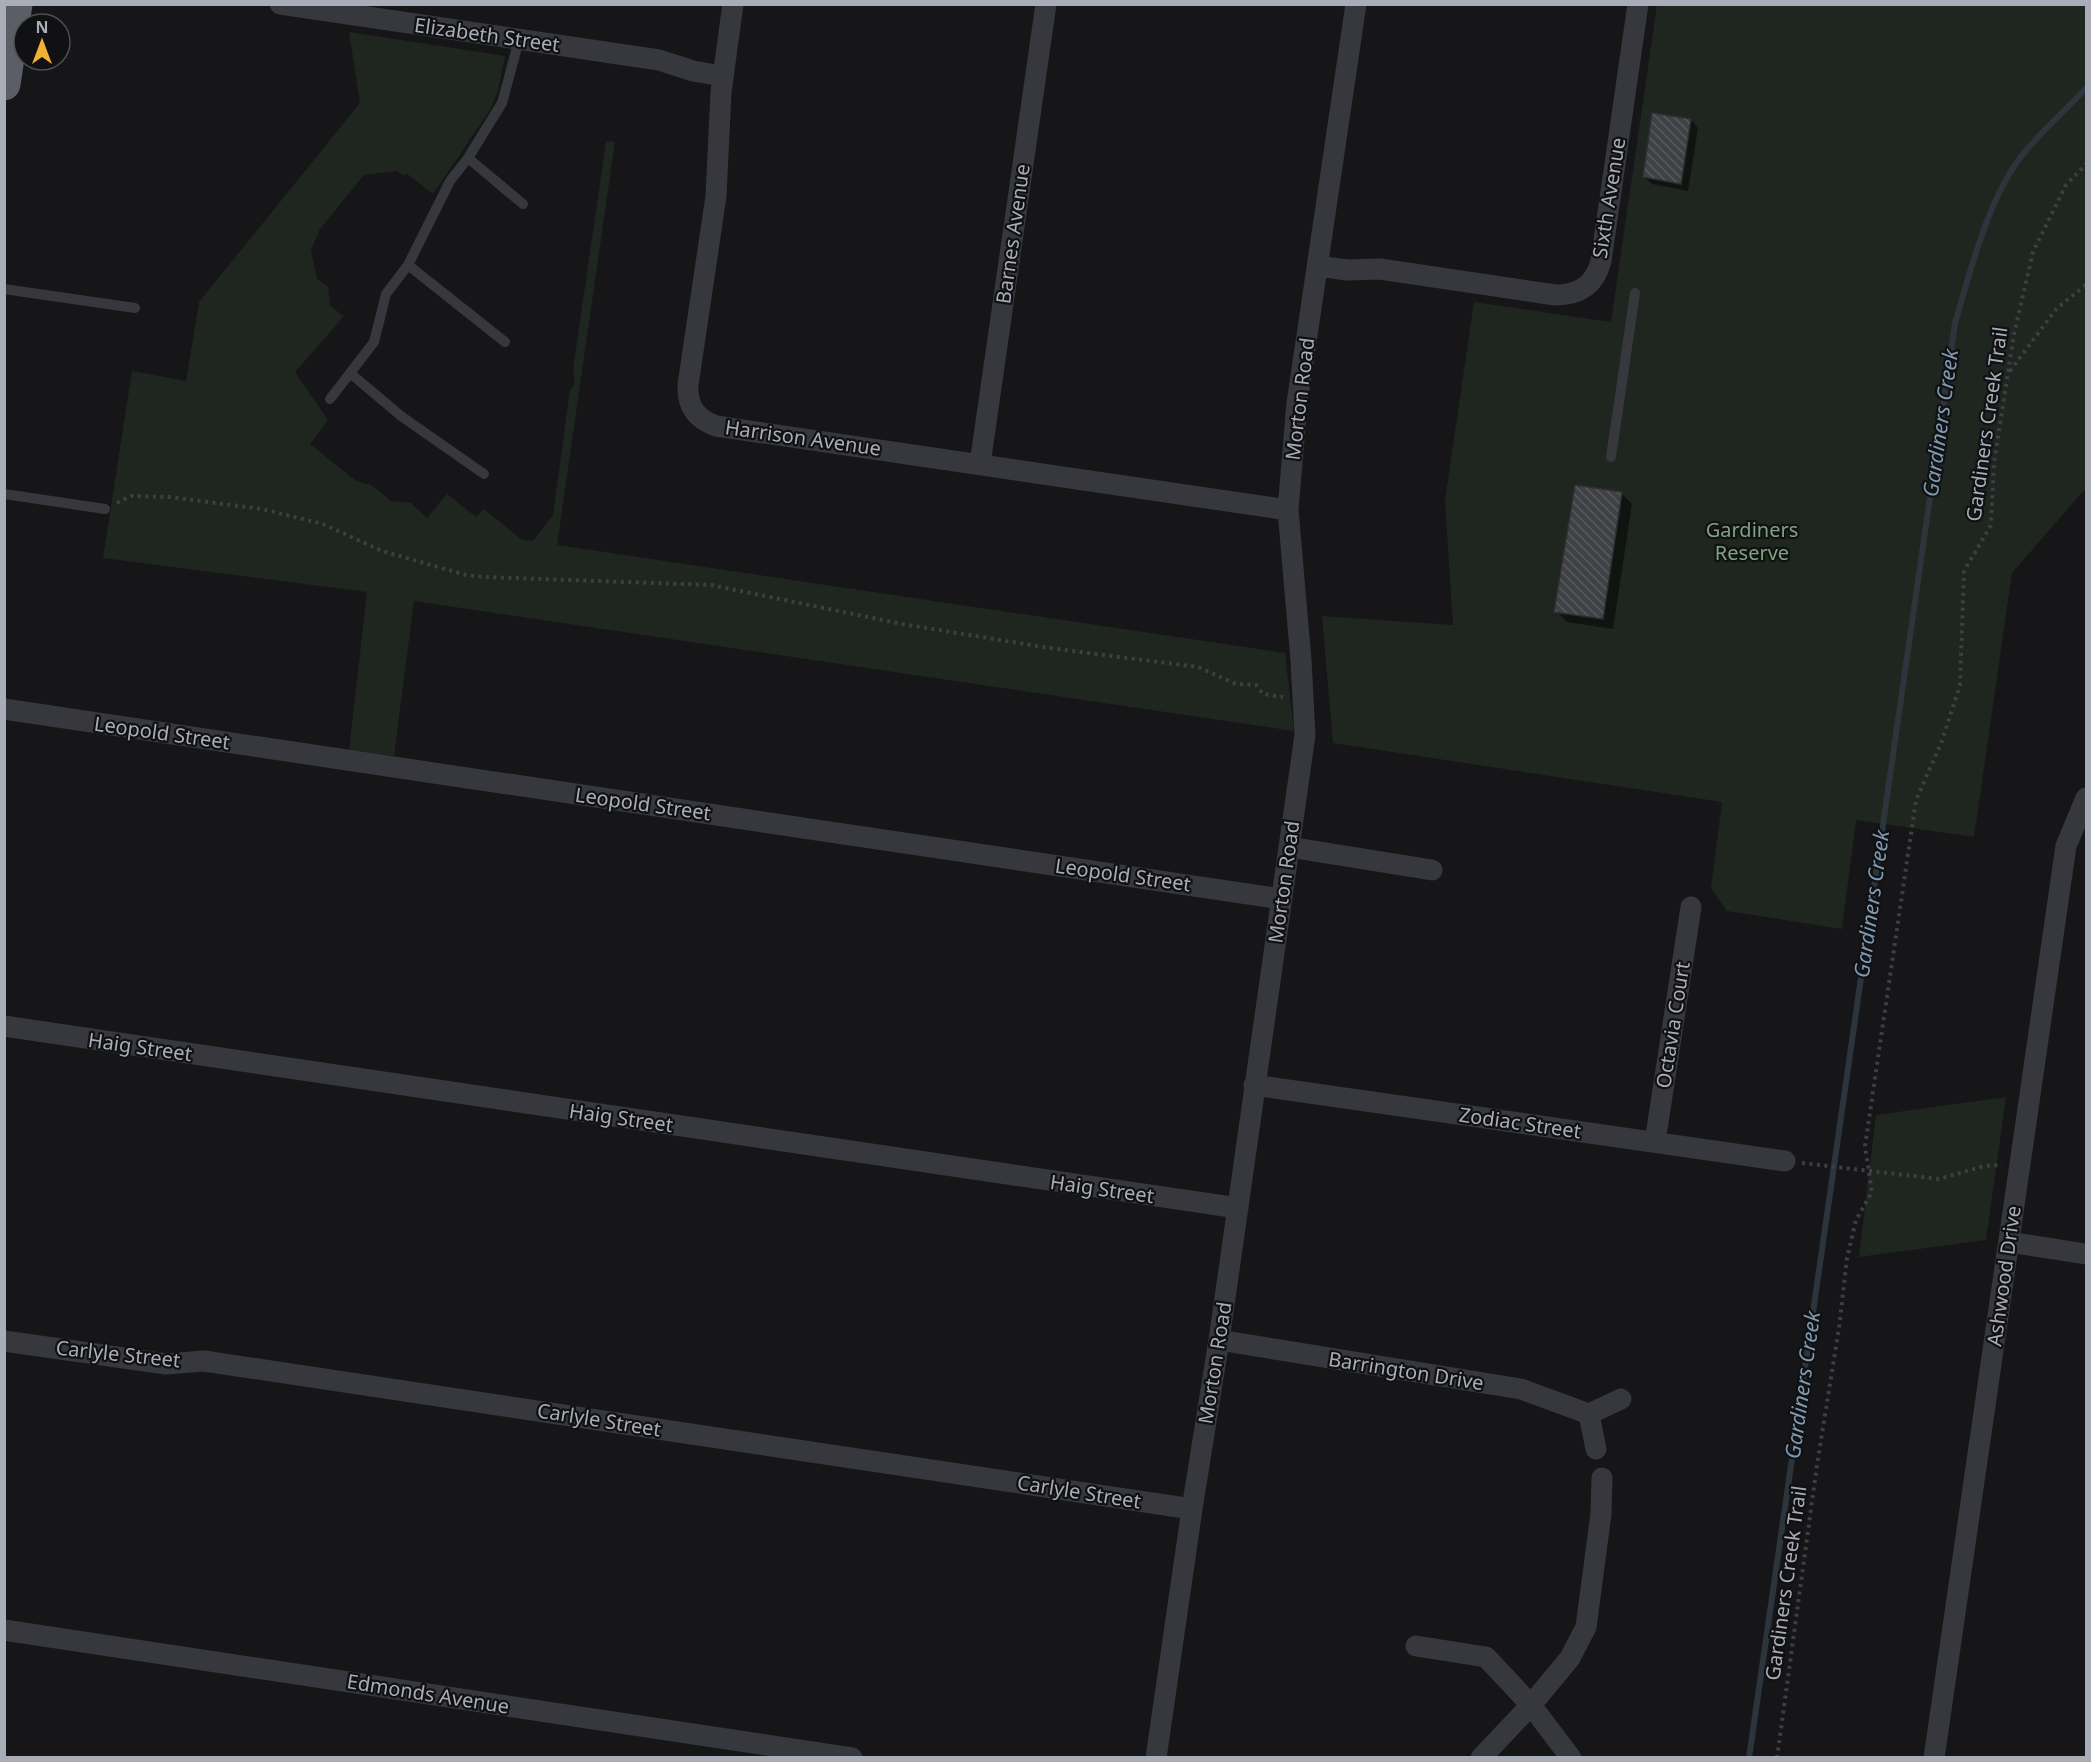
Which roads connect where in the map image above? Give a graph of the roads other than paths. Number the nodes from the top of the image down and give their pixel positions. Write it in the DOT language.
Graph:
graph roads {
  1 [pos="16,4"];
  2 [pos="280,4"];
  3 [pos="733,4"];
  4 [pos="1046,4"];
  5 [pos="1356,4"];
  6 [pos="1638,4"];
  7 [pos="519,39"];
  8 [pos="723,70"];
  9 [pos="4,84"];
  10 [pos="468,158"];
  11 [pos="524,204"];
  12 [pos="1319,259"];
  13 [pos="408,265"];
  14 [pos="4,289"];
  15 [pos="1635,293"];
  16 [pos="135,308"];
  17 [pos="505,342"];
  18 [pos="350,373"];
  19 [pos="330,399"];
  20 [pos="1611,457"];
  21 [pos="980,464"];
  22 [pos="484,474"];
  23 [pos="4,494"];
  24 [pos="105,509"];
  25 [pos="1288,510"];
  26 [pos="4,709"];
  27 [pos="2086,798"];
  28 [pos="1289,847"];
  29 [pos="1432,870"];
  30 [pos="1281,899"];
  31 [pos="1691,907"];
  32 [pos="4,1026"];
  33 [pos="1254,1085"];
  34 [pos="1655,1143"];
  35 [pos="1785,1161"];
  36 [pos="1238,1209"];
  37 [pos="2009,1242"];
  38 [pos="2086,1254"];
  39 [pos="1220,1340"];
  40 [pos="4,1341"];
  41 [pos="1621,1399"];
  42 [pos="1589,1414"];
  43 [pos="1596,1449"];
  44 [pos="1602,1478"];
  45 [pos="1192,1509"];
  46 [pos="4,1630"];
  47 [pos="1416,1646"];
  48 [pos="1531,1705"];
  49 [pos="852,1758"];
  50 [pos="1156,1758"];
  51 [pos="1481,1758"];
  52 [pos="1570,1758"];
  53 [pos="1934,1758"];
  1 -- 9 [label="highway"];
  2 -- 7 [label="street, Elizabeth Street"];
  3 -- 8 [label="street, Harrison Avenue"];
  4 -- 21 [label="street, Barnes Avenue"];
  5 -- 12 [label="street, Morton Road"];
  6 -- 12 [label="street, Sixth Avenue"];
  7 -- 8 [label="street, Elizabeth Street"];
  7 -- 10 [label="lane"];
  8 -- 21 [label="street, Harrison Avenue"];
  10 -- 11 [label="lane"];
  10 -- 13 [label="lane"];
  12 -- 25 [label="street, Morton Road"];
  13 -- 17 [label="lane"];
  13 -- 18 [label="lane"];
  14 -- 16 [label="lane"];
  15 -- 20 [label="lane"];
  18 -- 19 [label="lane"];
  18 -- 22 [label="lane"];
  21 -- 25 [label="street, Harrison Avenue"];
  23 -- 24 [label="lane"];
  25 -- 28 [label="street, Morton Road"];
  26 -- 30 [label="street, Leopold Street"];
  27 -- 37 [label="street, Ashwood Drive"];
  28 -- 29 [label="street"];
  28 -- 30 [label="street, Morton Road"];
  30 -- 33 [label="street, Morton Road"];
  31 -- 34 [label="street, Octavia Court"];
  32 -- 36 [label="street, Haig Street"];
  33 -- 34 [label="street, Zodiac Street"];
  33 -- 36 [label="street, Morton Road"];
  34 -- 35 [label="street, Zodiac Street"];
  36 -- 39 [label="street, Morton Road"];
  37 -- 38 [label="street"];
  37 -- 53 [label="street, Ashwood Drive"];
  39 -- 42 [label="street, Barrington Drive"];
  39 -- 45 [label="street, Morton Road"];
  40 -- 45 [label="street, Carlyle Street"];
  41 -- 42 [label="street"];
  42 -- 43 [label="street"];
  44 -- 48 [label="street"];
  45 -- 50 [label="street, Morton Road"];
  46 -- 49 [label="street, Edmonds Avenue"];
  47 -- 48 [label="street"];
  48 -- 51 [label="street"];
  48 -- 52 [label="street"];
}
